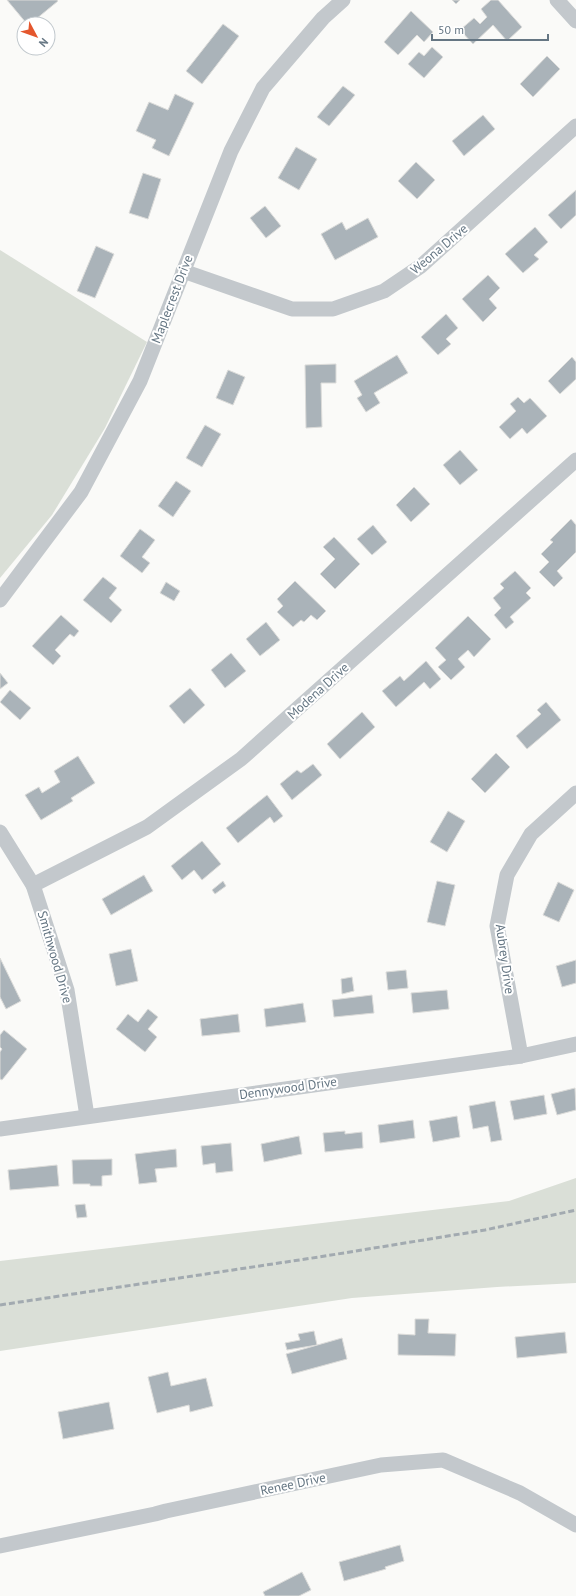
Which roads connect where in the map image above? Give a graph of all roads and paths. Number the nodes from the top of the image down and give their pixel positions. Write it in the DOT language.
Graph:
graph roads {
  1 [pos="343,0"];
  2 [pos="557,0"];
  3 [pos="576,21"];
  4 [pos="576,126"];
  5 [pos="182,272"];
  6 [pos="576,460"];
  7 [pos="0,600"];
  8 [pos="576,793"];
  9 [pos="0,832"];
  10 [pos="33,885"];
  11 [pos="576,1044"];
  12 [pos="521,1056"];
  13 [pos="87,1116"];
  14 [pos="0,1129"];
  15 [pos="576,1525"];
  16 [pos="0,1546"];
  1 -- 5 [label="street, Maplecrest Drive"];
  2 -- 3 [label="street"];
  4 -- 5 [label="street, Weona Drive"];
  5 -- 7 [label="street, Maplecrest Drive"];
  6 -- 10 [label="street, Modena Drive"];
  8 -- 12 [label="street, Aubrey Drive"];
  9 -- 10 [label="street, Smithwood Drive"];
  10 -- 13 [label="street, Smithwood Drive"];
  11 -- 12 [label="street, Dennywood Drive"];
  12 -- 13 [label="street, Dennywood Drive"];
  13 -- 14 [label="street, Dennywood Drive"];
  15 -- 16 [label="street, Renee Drive"];
}
